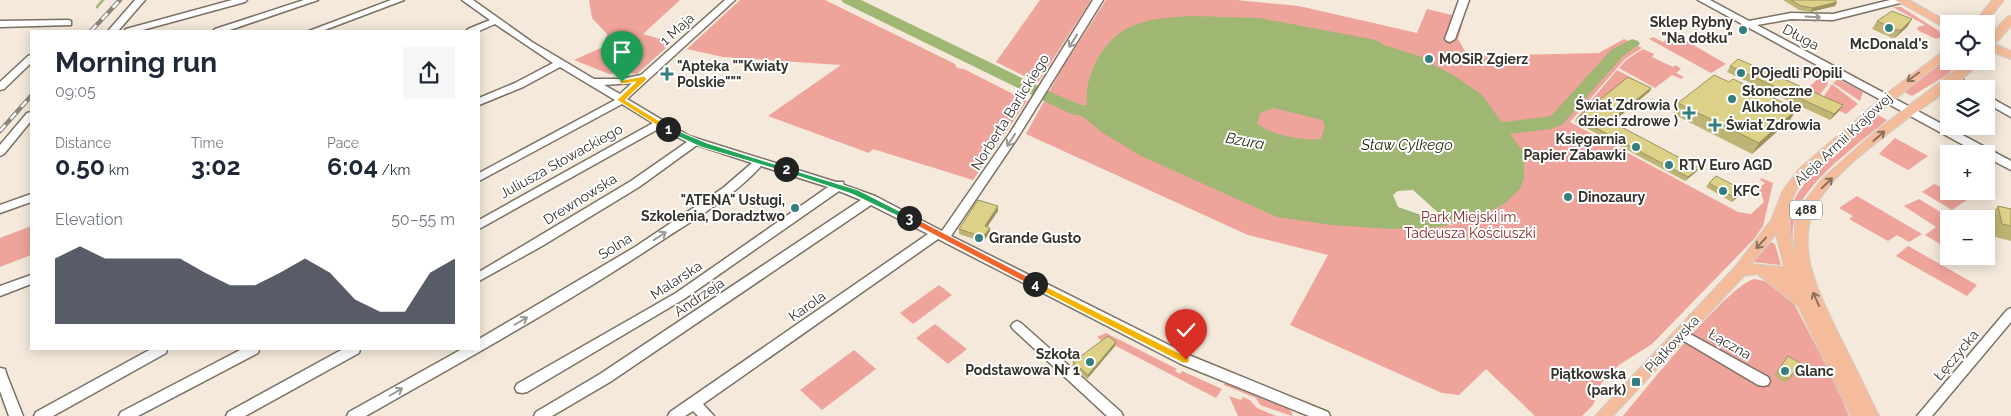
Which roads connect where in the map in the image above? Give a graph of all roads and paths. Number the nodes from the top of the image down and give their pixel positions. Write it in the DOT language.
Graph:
graph roads {
  1 [pos="140,0"];
  2 [pos="242,0"];
  3 [pos="313,0"];
  4 [pos="399,0"];
  5 [pos="468,0"];
  6 [pos="730,0"];
  7 [pos="1098,0"];
  8 [pos="1464,0"];
  9 [pos="1703,0"];
  10 [pos="1998,0"];
  11 [pos="1904,1"];
  12 [pos="1986,15"];
  13 [pos="2011,19"];
  14 [pos="496,21"];
  15 [pos="1940,22"];
  16 [pos="0,24"];
  17 [pos="1748,24"];
  18 [pos="61,30"];
  19 [pos="114,30"];
  20 [pos="133,30"];
  21 [pos="221,30"];
  22 [pos="317,30"];
  23 [pos="474,30"];
  24 [pos="1995,37"];
  25 [pos="1450,39"];
  26 [pos="1995,49"];
  27 [pos="2011,55"];
  28 [pos="1940,57"];
  29 [pos="30,59"];
  30 [pos="560,63"];
  31 [pos="1966,70"];
  32 [pos="644,78"];
  33 [pos="1957,79"];
  34 [pos="592,82"];
  35 [pos="0,87"];
  36 [pos="1887,98"];
  37 [pos="620,100"];
  38 [pos="480,102"];
  39 [pos="1995,104"];
  40 [pos="1909,110"];
  41 [pos="2011,114"];
  42 [pos="30,116"];
  43 [pos="659,124"];
  44 [pos="30,130"];
  45 [pos="14,136"];
  46 [pos="694,142"];
  47 [pos="0,152"];
  48 [pos="760,162"];
  49 [pos="2011,166"];
  50 [pos="480,176"];
  51 [pos="839,185"];
  52 [pos="30,198"];
  53 [pos="871,199"];
  54 [pos="0,209"];
  55 [pos="1782,214"];
  56 [pos="480,224"];
  57 [pos="941,235"];
  58 [pos="1757,269"];
  59 [pos="1740,271"];
  60 [pos="1800,275"];
  61 [pos="480,276"];
  62 [pos="30,279"];
  63 [pos="0,291"];
  64 [pos="1806,306"];
  65 [pos="2011,313"];
  66 [pos="1017,326"];
  67 [pos="1681,334"];
  68 [pos="480,344"];
  69 [pos="159,350"];
  70 [pos="251,350"];
  71 [pos="352,350"];
  72 [pos="470,350"];
  73 [pos="0,373"];
  74 [pos="1763,381"];
  75 [pos="522,388"];
  76 [pos="694,402"];
  77 [pos="16,416"];
  78 [pos="41,416"];
  79 [pos="126,416"];
  80 [pos="233,416"];
  81 [pos="354,416"];
  82 [pos="541,416"];
  83 [pos="675,416"];
  84 [pos="707,416"];
  85 [pos="1116,416"];
  86 [pos="1323,416"];
  87 [pos="1603,416"];
  88 [pos="1859,416"];
  89 [pos="1871,416"];
  90 [pos="1924,416"];
  1 -- 19 [label="street"];
  2 -- 20 [label="street"];
  3 -- 21 [label="street"];
  4 -- 22 [label="street"];
  5 -- 14 [label="street"];
  6 -- 32 [label="street, 1 Maja"];
  7 -- 57 [label="street, Norberta Barlickiego, one-way"];
  8 -- 25 [label="street"];
  9 -- 17 [label="street, Długa"];
  10 -- 12 [label="main road"];
  11 -- 15 [label="main road"];
  17 -- 11 [label="street, one-way"];
  13 -- 24 [label="main road"];
  14 -- 23 [label="street"];
  14 -- 30 [label="street"];
  16 -- 18 [label="street"];
  17 -- 36 [label="street, Długa"];
  26 -- 27 [label="main road"];
  28 -- 36 [label="main road, Aleja Armii Krajowej / 488, one-way"];
  29 -- 35 [label="street"];
  30 -- 34 [label="street"];
  30 -- 38 [label="street"];
  31 -- 33 [label="main road, Aleja Armii Krajowej / 488"];
  32 -- 34 [label="street"];
  32 -- 37 [label="street, 1 Maja"];
  33 -- 40 [label="main road, Aleja Armii Krajowej / 488"];
  34 -- 37 [label="street"];
  36 -- 40 [label="street, Długa"];
  36 -- 55 [label="main road, Aleja Armii Krajowej / 488"];
  37 -- 43 [label="street"];
  37 -- 50 [label="street, 1 Maja"];
  39 -- 41 [label="street"];
  40 -- 49 [label="street, Długa"];
  60 -- 40 [label="main road, Aleja Armii Krajowej / 488, one-way"];
  42 -- 45 [label="street"];
  43 -- 46 [label="street"];
  43 -- 56 [label="street, Juliusza Słowackiego"];
  44 -- 45 [label="street"];
  45 -- 47 [label="street"];
  46 -- 48 [label="street"];
  46 -- 61 [label="street, Drewnowska"];
  48 -- 51 [label="street"];
  68 -- 48 [label="street, Solna, one-way"];
  51 -- 53 [label="street"];
  51 -- 75 [label="street, Malarska"];
  52 -- 54 [label="street"];
  53 -- 57 [label="street"];
  53 -- 82 [label="street, Andrzeja"];
  55 -- 59 [label="main road, Piątkowska, one-way"];
  55 -- 60 [label="main road, Aleja Armii Krajowej / 488"];
  57 -- 76 [label="street, Karola"];
  57 -- 86 [label="street"];
  58 -- 59 [label="main road"];
  58 -- 60 [label="main road"];
  58 -- 64 [label="main road"];
  59 -- 67 [label="main road, Piątkowska"];
  60 -- 64 [label="main road, Aleja Armii Krajowej / 488"];
  89 -- 60 [label="main road, Aleja Armii Krajowej / 488, one-way"];
  62 -- 63 [label="street"];
  64 -- 88 [label="main road, Aleja Armii Krajowej / 488"];
  65 -- 90 [label="street, Łęczycka"];
  66 -- 85 [label="street"];
  67 -- 74 [label="street, Łączna"];
  67 -- 87 [label="main road, Piątkowska"];
  69 -- 78 [label="street"];
  70 -- 79 [label="street"];
  71 -- 80 [label="street"];
  81 -- 72 [label="street, one-way"];
  73 -- 77 [label="street"];
  76 -- 83 [label="street, Karola"];
  76 -- 84 [label="street"];
}
